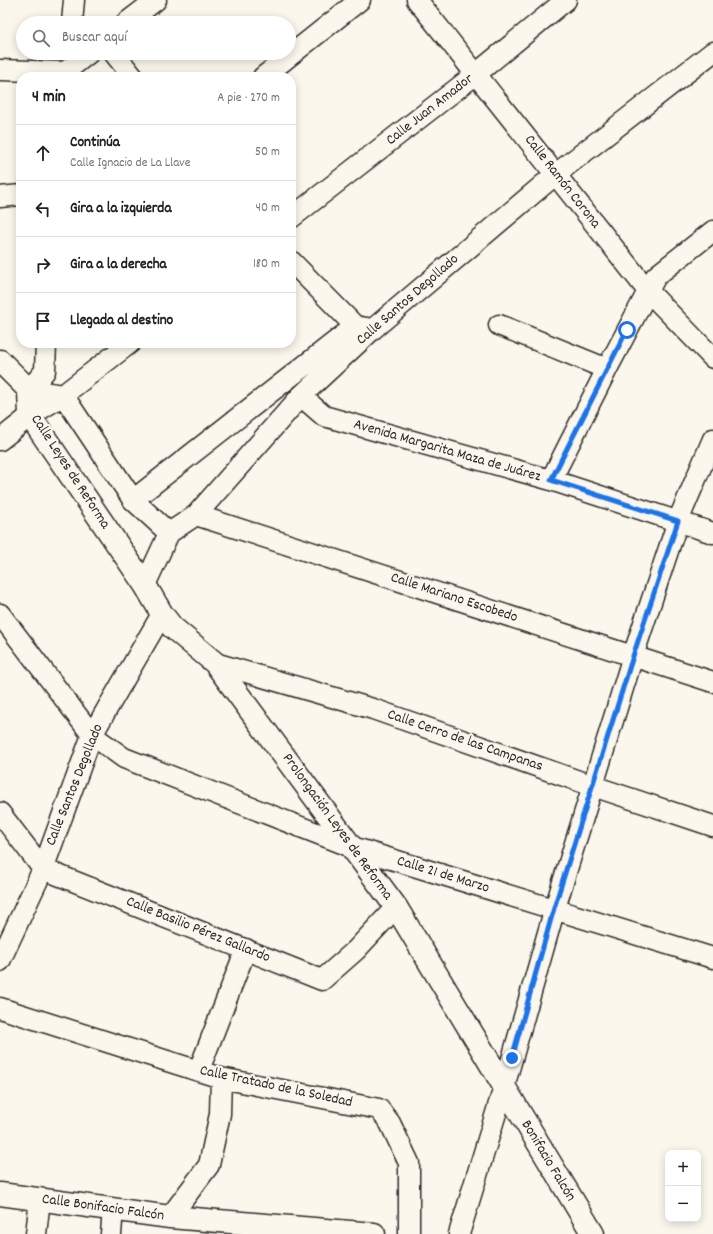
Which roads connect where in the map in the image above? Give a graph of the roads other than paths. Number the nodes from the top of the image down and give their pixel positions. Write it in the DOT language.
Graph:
graph roads {
  1 [pos="156,0"];
  2 [pos="360,0"];
  3 [pos="417,0"];
  4 [pos="566,0"];
  5 [pos="135,16"];
  6 [pos="296,51"];
  7 [pos="713,52"];
  8 [pos="78,60"];
  9 [pos="120,60"];
  10 [pos="284,60"];
  11 [pos="66,67"];
  12 [pos="0,70"];
  13 [pos="129,72"];
  14 [pos="269,72"];
  15 [pos="476,74"];
  16 [pos="556,174"];
  17 [pos="16,196"];
  18 [pos="0,197"];
  19 [pos="296,214"];
  20 [pos="713,231"];
  21 [pos="296,266"];
  22 [pos="648,291"];
  23 [pos="499,325"];
  24 [pos="364,327"];
  25 [pos="46,348"];
  26 [pos="124,348"];
  27 [pos="713,358"];
  28 [pos="0,361"];
  29 [pos="607,369"];
  30 [pos="29,390"];
  31 [pos="63,395"];
  32 [pos="301,396"];
  33 [pos="30,416"];
  34 [pos="713,439"];
  35 [pos="0,440"];
  36 [pos="551,480"];
  37 [pos="133,500"];
  38 [pos="196,515"];
  39 [pos="678,521"];
  40 [pos="169,533"];
  41 [pos="713,533"];
  42 [pos="145,585"];
  43 [pos="0,614"];
  44 [pos="162,614"];
  45 [pos="633,656"];
  46 [pos="216,664"];
  47 [pos="713,682"];
  48 [pos="92,735"];
  49 [pos="593,786"];
  50 [pos="0,813"];
  51 [pos="713,826"];
  52 [pos="352,847"];
  53 [pos="42,869"];
  54 [pos="396,907"];
  55 [pos="554,908"];
  56 [pos="246,949"];
  57 [pos="713,958"];
  58 [pos="0,961"];
  59 [pos="0,1008"];
  60 [pos="199,1070"];
  61 [pos="221,1078"];
  62 [pos="504,1087"];
  63 [pos="0,1194"];
  64 [pos="40,1199"];
  65 [pos="113,1209"];
  66 [pos="170,1217"];
  67 [pos="36,1234"];
  68 [pos="111,1234"];
  69 [pos="374,1234"];
  70 [pos="409,1234"];
  71 [pos="459,1234"];
  72 [pos="593,1234"];
  1 -- 5 [label="street"];
  2 -- 6 [label="street"];
  3 -- 15 [label="street, Calle Ramón Corona"];
  4 -- 15 [label="street, Calle Juan Amador"];
  7 -- 16 [label="street, Calle Santos Degollado"];
  8 -- 11 [label="street"];
  9 -- 13 [label="street"];
  10 -- 14 [label="street"];
  11 -- 12 [label="street"];
  15 -- 16 [label="street, Calle Ramón Corona"];
  15 -- 19 [label="street, Calle Juan Amador"];
  16 -- 22 [label="street, Calle Ramón Corona"];
  16 -- 24 [label="street, Calle Santos Degollado"];
  17 -- 18 [label="street"];
  20 -- 22 [label="street"];
  21 -- 24 [label="street"];
  22 -- 27 [label="street, Calle Ramón Corona"];
  22 -- 29 [label="street"];
  23 -- 29 [label="street"];
  24 -- 32 [label="street, Calle Santos Degollado"];
  24 -- 37 [label="street, Calle Santos Degollado"];
  25 -- 30 [label="street"];
  26 -- 31 [label="street"];
  28 -- 30 [label="street"];
  29 -- 36 [label="street"];
  30 -- 31 [label="street"];
  30 -- 33 [label="street, Calle Leyes de Reforma"];
  31 -- 33 [label="street"];
  31 -- 37 [label="street"];
  32 -- 36 [label="street, Avenida Margarita Maza de Juárez"];
  32 -- 38 [label="street, Calle Santos Degollado"];
  33 -- 35 [label="street"];
  33 -- 42 [label="street, Calle Leyes de Reforma"];
  34 -- 39 [label="street"];
  36 -- 39 [label="street, Avenida Margarita Maza de Juárez"];
  37 -- 40 [label="street"];
  38 -- 40 [label="street, Calle Santos Degollado"];
  38 -- 45 [label="street, Calle Mariano Escobedo"];
  39 -- 41 [label="street, Avenida Margarita Maza de Juárez"];
  39 -- 45 [label="street"];
  40 -- 42 [label="street"];
  42 -- 44 [label="street, Prolongación Leyes de Reforma"];
  43 -- 48 [label="street, Calle 21 de Marzo"];
  44 -- 46 [label="street, Prolongación Leyes de Reforma"];
  44 -- 48 [label="street, Calle Santos Degollado"];
  45 -- 47 [label="street, Calle Mariano Escobedo"];
  45 -- 49 [label="street"];
  46 -- 49 [label="street, Calle Cerro de las Campanas"];
  46 -- 52 [label="street, Prolongación Leyes de Reforma"];
  48 -- 52 [label="street, Calle 21 de Marzo"];
  48 -- 53 [label="street, Calle Santos Degollado"];
  49 -- 51 [label="street, Calle Cerro de las Campanas"];
  49 -- 55 [label="street"];
  50 -- 53 [label="street"];
  52 -- 54 [label="street, Prolongación Leyes de Reforma"];
  52 -- 55 [label="street, Calle 21 de Marzo"];
  53 -- 56 [label="street, Calle Basilio Pérez Gallardo"];
  53 -- 58 [label="street, Calle Santos Degollado"];
  54 -- 56 [label="street, Calle Basilio Pérez Gallardo"];
  54 -- 62 [label="street, Prolongación Leyes de Reforma"];
  55 -- 57 [label="street, Calle 21 de Marzo"];
  55 -- 62 [label="street"];
  56 -- 60 [label="street"];
  59 -- 60 [label="street, Calle Tratado de la Soledad"];
  60 -- 61 [label="street, Calle Tratado de la Soledad"];
  61 -- 66 [label="street"];
  61 -- 70 [label="street, Calle Tratado de la Soledad"];
  62 -- 71 [label="street"];
  62 -- 72 [label="street, Bonifacio Falcón"];
  63 -- 64 [label="street, Calle Bonifacio Falcón"];
  64 -- 65 [label="street, Calle Bonifacio Falcón"];
  64 -- 67 [label="street"];
  65 -- 66 [label="street, Calle Bonifacio Falcón"];
  65 -- 68 [label="street"];
  66 -- 69 [label="street, Calle Bonifacio Falcón"];
}
